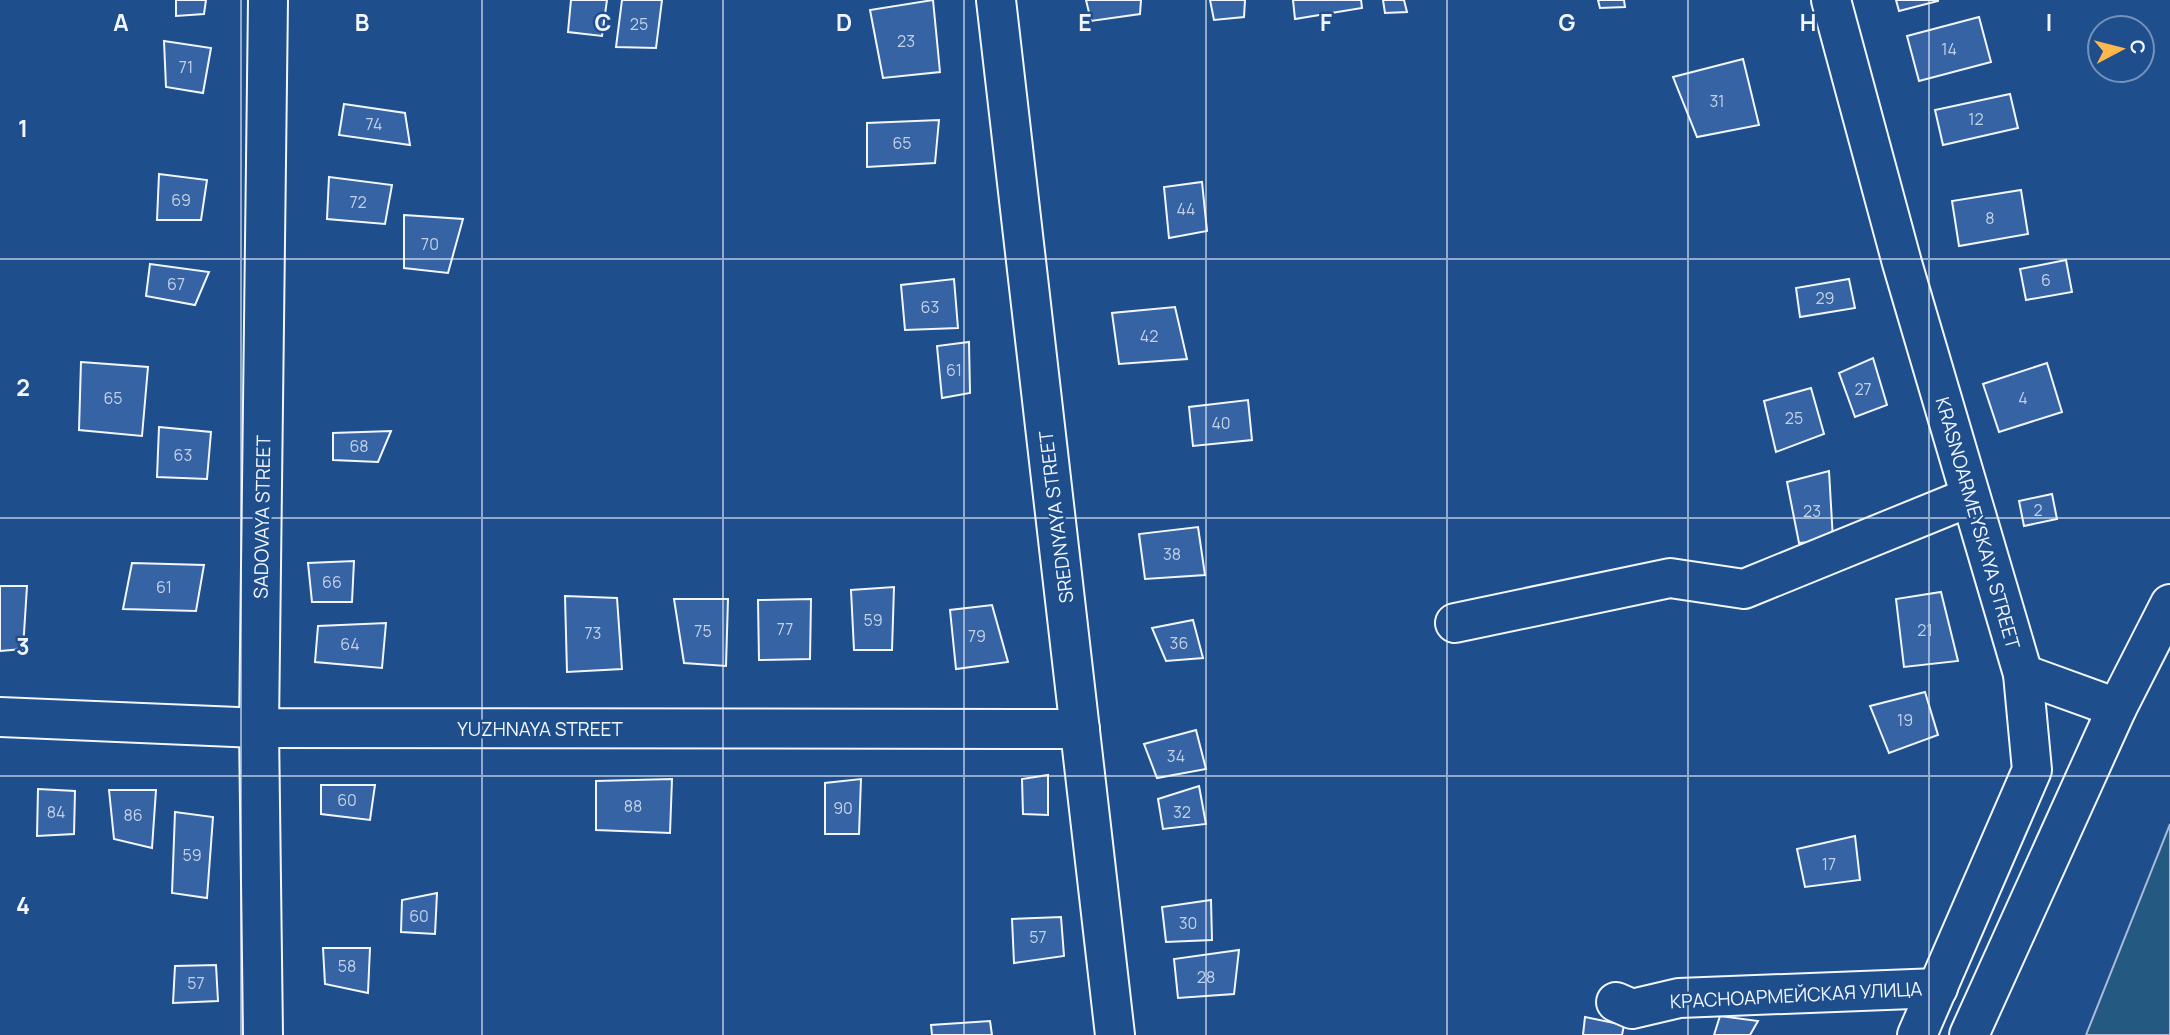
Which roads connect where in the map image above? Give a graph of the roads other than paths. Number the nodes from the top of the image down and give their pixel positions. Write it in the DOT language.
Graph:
graph roads {
  1 [pos="268,0"];
  2 [pos="996,0"];
  3 [pos="1831,0"];
  4 [pos="1970,497"];
  5 [pos="2170,604"];
  6 [pos="1455,623"];
  7 [pos="2023,674"];
  8 [pos="2117,708"];
  9 [pos="0,717"];
  10 [pos="259,729"];
  11 [pos="1080,729"];
  12 [pos="1937,988"];
  13 [pos="1616,1002"];
  14 [pos="263,1035"];
  15 [pos="1115,1035"];
  16 [pos="1917,1035"];
  17 [pos="1969,1035"];
  1 -- 10 [label="street, SADOVAYA STREET"];
  2 -- 11 [label="street, SREDNYAYA STREET"];
  3 -- 4 [label="street, KRASNOARMEYSKAYA STREET"];
  4 -- 6 [label="street"];
  4 -- 7 [label="street, KRASNOARMEYSKAYA STREET"];
  5 -- 8 [label="street"];
  7 -- 8 [label="street"];
  7 -- 12 [label="street, KRASNOARMEYSKAYA STREET"];
  8 -- 17 [label="street"];
  9 -- 10 [label="street, YUZHNAYA STREET"];
  10 -- 11 [label="street, YUZHNAYA STREET"];
  10 -- 14 [label="street, SADOVAYA STREET"];
  11 -- 15 [label="street, SREDNYAYA STREET"];
  12 -- 13 [label="street, КРАСНОАРМЕЙСКАЯ УЛИЦА"];
  12 -- 16 [label="street, KRASNOARMEYSKAYA STREET"];
}
